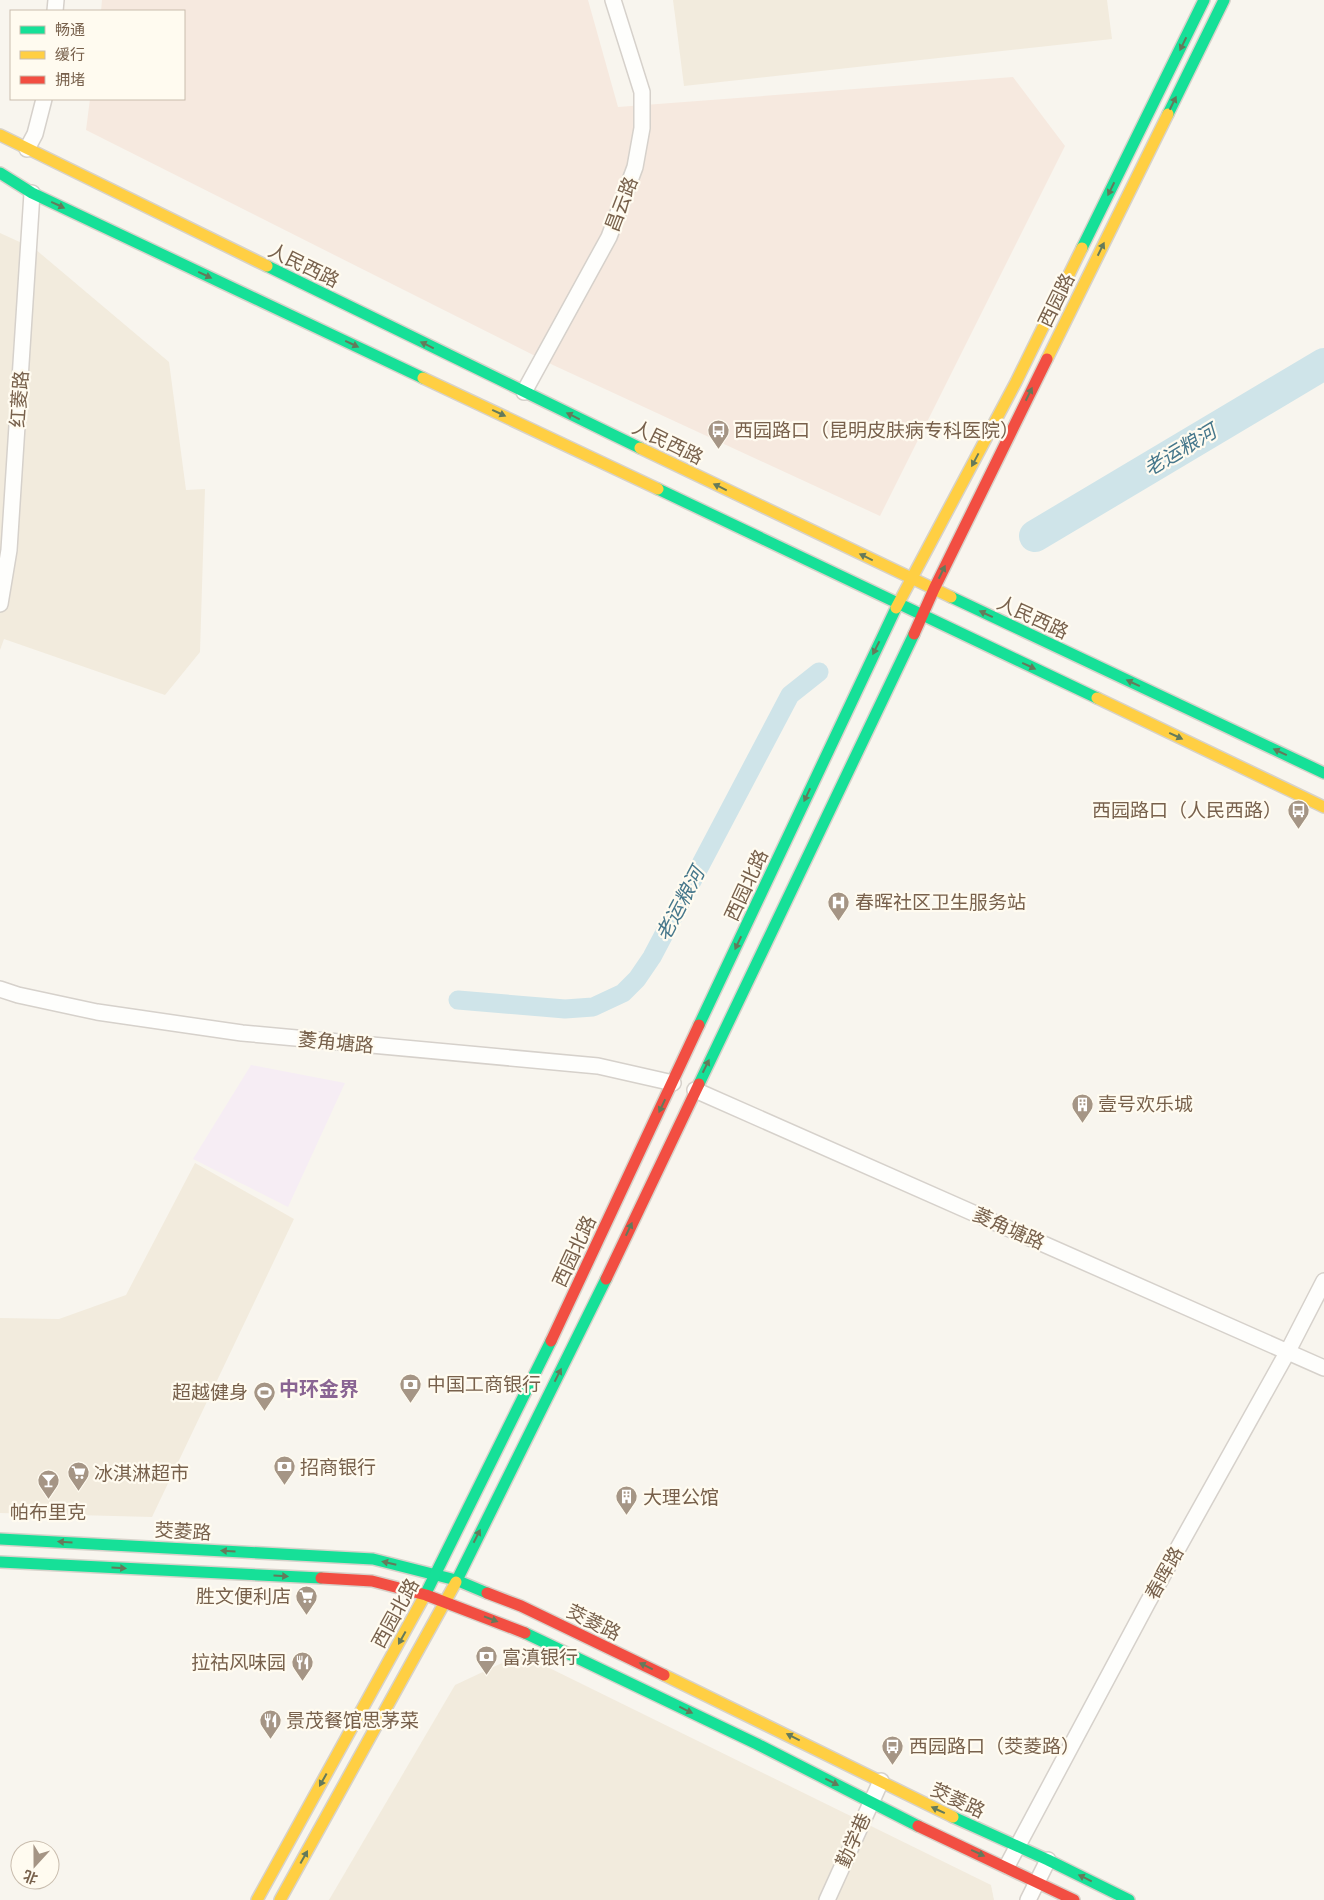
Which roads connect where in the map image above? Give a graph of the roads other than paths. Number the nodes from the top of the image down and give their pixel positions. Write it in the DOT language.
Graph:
graph roads {
  1 [pos="613,0"];
  2 [pos="1204,0"];
  3 [pos="1224,0"];
  4 [pos="44,100"];
  5 [pos="0,135"];
  6 [pos="27,149"];
  7 [pos="0,173"];
  8 [pos="32,193"];
  9 [pos="524,392"];
  10 [pos="910,578"];
  11 [pos="934,590"];
  12 [pos="0,604"];
  13 [pos="898,605"];
  14 [pos="921,616"];
  15 [pos="1324,772"];
  16 [pos="1324,807"];
  17 [pos="0,989"];
  18 [pos="673,1083"];
  19 [pos="695,1090"];
  20 [pos="1324,1281"];
  21 [pos="1288,1351"];
  22 [pos="1324,1368"];
  23 [pos="0,1539"];
  24 [pos="0,1562"];
  25 [pos="437,1574"];
  26 [pos="456,1580"];
  27 [pos="426,1595"];
  28 [pos="446,1602"];
  29 [pos="881,1781"];
  30 [pos="871,1801"];
  31 [pos="1018,1847"];
  32 [pos="1048,1860"];
  33 [pos="1007,1866"];
  34 [pos="1037,1882"];
  35 [pos="257,1900"];
  36 [pos="280,1900"];
  37 [pos="827,1900"];
  38 [pos="1028,1900"];
  39 [pos="1074,1900"];
  40 [pos="1129,1900"];
  1 -- 9 [label="street, 昌云路"];
  2 -- 10 [label="main road, 西园路, one-way"];
  11 -- 3 [label="main road, 西园路, one-way"];
  4 -- 6 [label="street"];
  5 -- 6 [label="main road, 人民西路"];
  9 -- 6 [label="main road, 人民西路, one-way"];
  7 -- 8 [label="main road"];
  8 -- 12 [label="street, 红菱路"];
  8 -- 13 [label="main road, one-way"];
  10 -- 9 [label="main road, 人民西路, one-way"];
  10 -- 11 [label="main road, 人民西路"];
  10 -- 13 [label="main road, 西园路"];
  11 -- 14 [label="main road, 西园路"];
  15 -- 11 [label="main road, 人民西路, one-way"];
  13 -- 14 [label="main road"];
  13 -- 18 [label="main road, 西园北路, one-way"];
  14 -- 16 [label="main road, one-way"];
  19 -- 14 [label="main road, 西园北路, one-way"];
  17 -- 18 [label="street, 菱角塘路"];
  18 -- 25 [label="main road, 西园北路, one-way"];
  19 -- 21 [label="street, 菱角塘路"];
  26 -- 19 [label="main road, 西园北路, one-way"];
  20 -- 21 [label="street, 春晖路"];
  21 -- 22 [label="street, 菱角塘路"];
  21 -- 31 [label="street, 春晖路"];
  25 -- 23 [label="main road, 茭菱路, one-way"];
  24 -- 27 [label="main road, 茭菱路, one-way"];
  25 -- 26 [label="main road, 茭菱路"];
  25 -- 27 [label="main road, 西园北路"];
  26 -- 28 [label="main road, 西园北路"];
  29 -- 26 [label="main road, 茭菱路, one-way"];
  27 -- 28 [label="main road, 茭菱路"];
  27 -- 35 [label="main road, 西园北路, one-way"];
  28 -- 30 [label="main road, 茭菱路, one-way"];
  36 -- 28 [label="main road, 西园北路, one-way"];
  29 -- 30 [label="street, 勤学巷"];
  31 -- 29 [label="main road, 茭菱路, one-way"];
  30 -- 33 [label="main road, 茭菱路, one-way"];
  30 -- 37 [label="street, 勤学巷"];
  31 -- 32 [label="main road, 茭菱路"];
  31 -- 33 [label="street, 春晖路"];
  32 -- 34 [label="street"];
  40 -- 32 [label="main road, 茭菱路, one-way"];
  33 -- 34 [label="main road, 茭菱路"];
  34 -- 38 [label="street"];
  34 -- 39 [label="main road, 茭菱路"];
}
